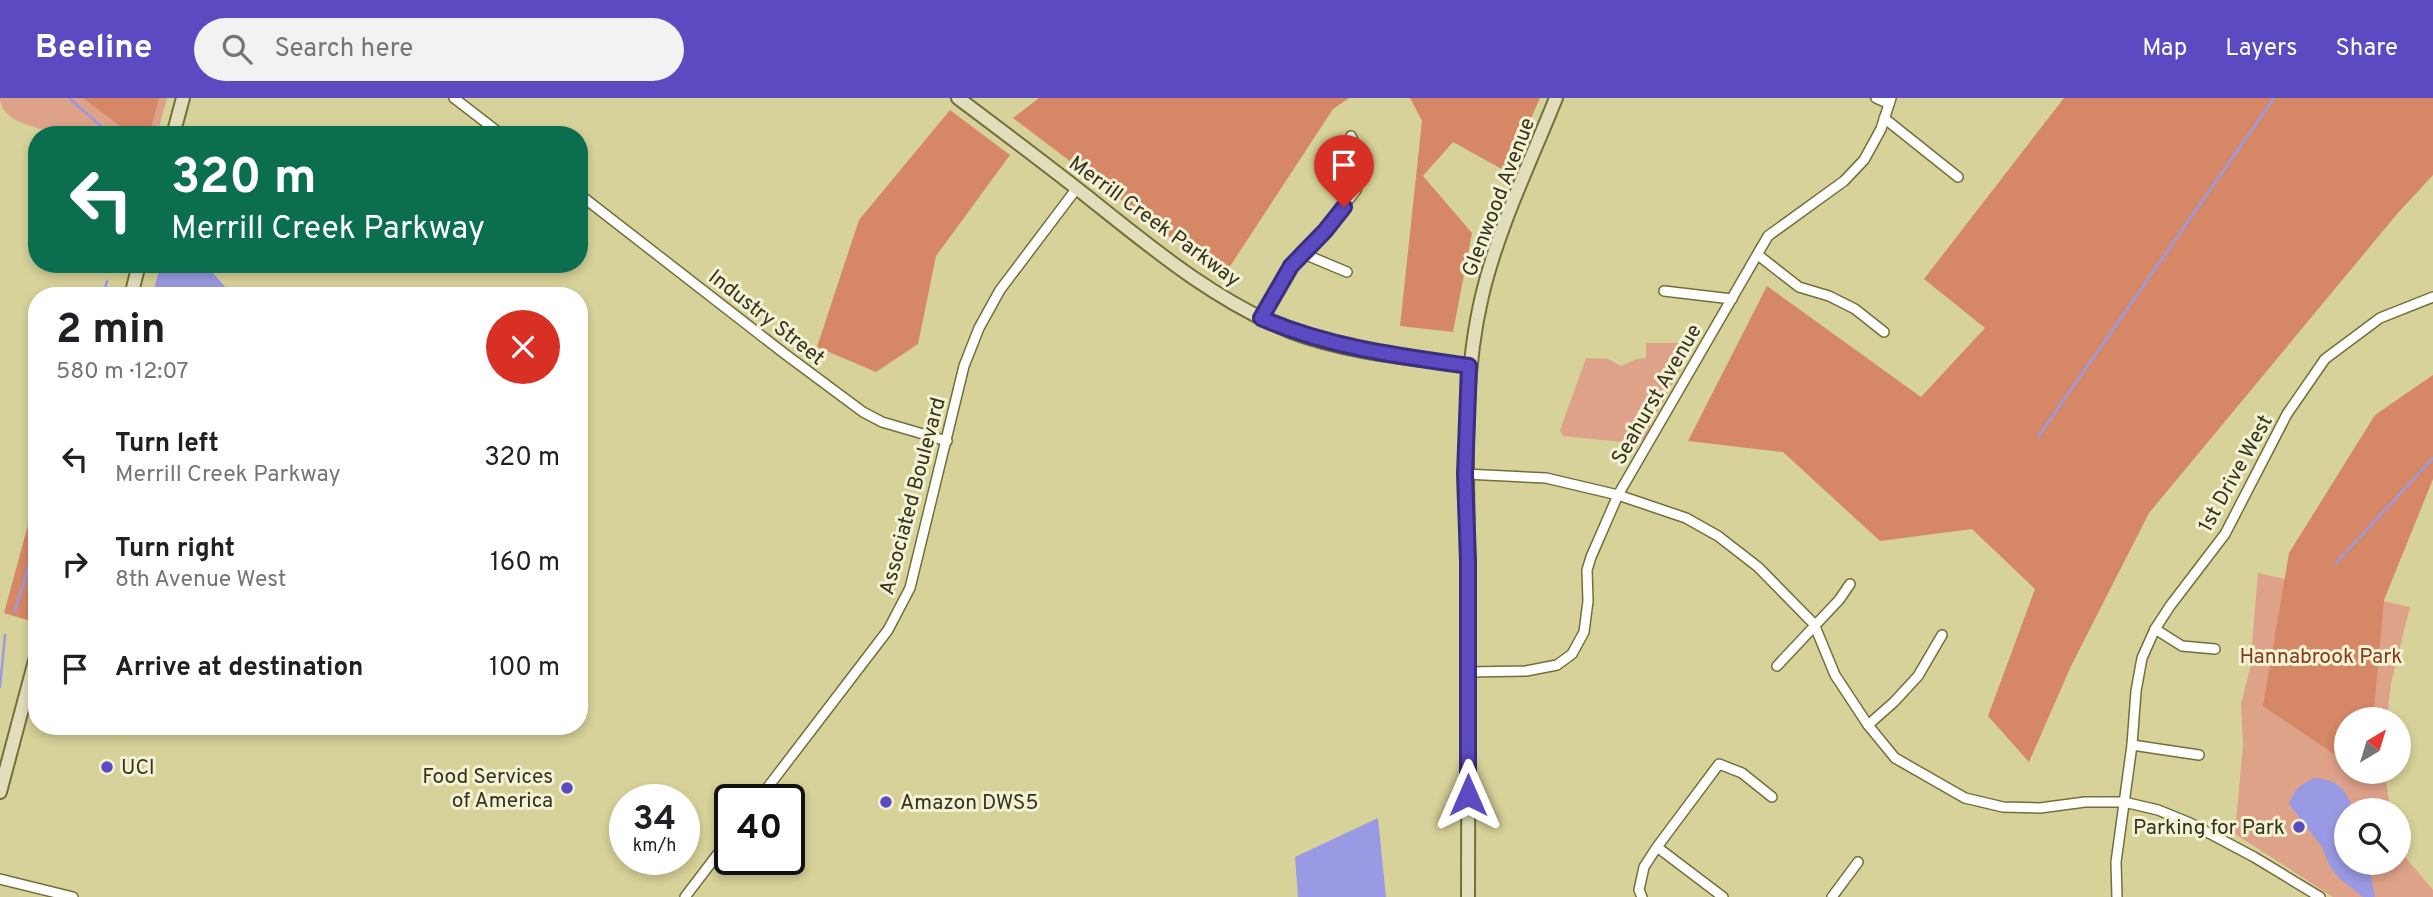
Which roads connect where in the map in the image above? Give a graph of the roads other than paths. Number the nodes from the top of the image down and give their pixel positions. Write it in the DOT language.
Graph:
graph roads {
  1 [pos="183,98"];
  2 [pos="454,98"];
  3 [pos="958,98"];
  4 [pos="1556,98"];
  5 [pos="1876,98"];
  6 [pos="1890,101"];
  7 [pos="1884,118"];
  8 [pos="175,126"];
  9 [pos="490,126"];
  10 [pos="1351,135"];
  11 [pos="1958,177"];
  12 [pos="1077,188"];
  13 [pos="588,201"];
  14 [pos="1304,254"];
  15 [pos="1758,254"];
  16 [pos="1347,272"];
  17 [pos="1664,291"];
  18 [pos="2433,297"];
  19 [pos="1732,299"];
  20 [pos="1261,318"];
  21 [pos="1884,332"];
  22 [pos="1469,366"];
  23 [pos="947,441"];
  24 [pos="1465,474"];
  25 [pos="1618,495"];
  26 [pos="1850,584"];
  27 [pos="1814,624"];
  28 [pos="2155,629"];
  29 [pos="1942,635"];
  30 [pos="2215,649"];
  31 [pos="1777,666"];
  32 [pos="1468,672"];
  33 [pos="28,687"];
  34 [pos="1868,725"];
  35 [pos="2132,745"];
  36 [pos="2199,755"];
  37 [pos="770,784"];
  38 [pos="0,792"];
  39 [pos="1772,797"];
  40 [pos="2124,802"];
  41 [pos="1657,847"];
  42 [pos="714,859"];
  43 [pos="1858,862"];
  44 [pos="0,879"];
  45 [pos="73,897"];
  46 [pos="685,897"];
  47 [pos="1468,897"];
  48 [pos="1642,897"];
  49 [pos="1723,897"];
  50 [pos="1832,897"];
  51 [pos="2117,897"];
  52 [pos="2320,897"];
  1 -- 8 [label="street"];
  2 -- 9 [label="street"];
  3 -- 12 [label="street, Merrill Creek Parkway"];
  4 -- 22 [label="street, Glenwood Avenue"];
  5 -- 6 [label="street"];
  6 -- 7 [label="street, Seahurst Avenue"];
  7 -- 11 [label="street"];
  7 -- 15 [label="street, Seahurst Avenue"];
  10 -- 14 [label="street"];
  12 -- 20 [label="street, Merrill Creek Parkway"];
  12 -- 23 [label="street, Associated Boulevard"];
  13 -- 23 [label="street, Industry Street"];
  14 -- 16 [label="street"];
  14 -- 20 [label="street"];
  15 -- 19 [label="street, Seahurst Avenue"];
  15 -- 21 [label="street"];
  17 -- 19 [label="street"];
  18 -- 28 [label="street, 1st Drive West"];
  19 -- 25 [label="street, Seahurst Avenue"];
  20 -- 22 [label="street, Merrill Creek Parkway"];
  22 -- 24 [label="street, Glenwood Avenue"];
  23 -- 37 [label="street, Associated Boulevard"];
  24 -- 25 [label="street"];
  24 -- 32 [label="street, Glenwood Avenue"];
  25 -- 27 [label="street"];
  25 -- 32 [label="street, Seahurst Avenue"];
  26 -- 27 [label="street"];
  27 -- 31 [label="street"];
  27 -- 34 [label="street"];
  28 -- 30 [label="street"];
  28 -- 35 [label="street, 1st Drive West"];
  29 -- 34 [label="street"];
  32 -- 47 [label="street, Glenwood Avenue"];
  33 -- 38 [label="street"];
  34 -- 40 [label="street"];
  35 -- 36 [label="street"];
  35 -- 40 [label="street, 1st Drive West"];
  39 -- 41 [label="street"];
  40 -- 51 [label="street, 1st Drive West"];
  40 -- 52 [label="street"];
  41 -- 48 [label="street"];
  41 -- 49 [label="street"];
  42 -- 46 [label="street"];
  43 -- 50 [label="street"];
  44 -- 45 [label="street"];
}
